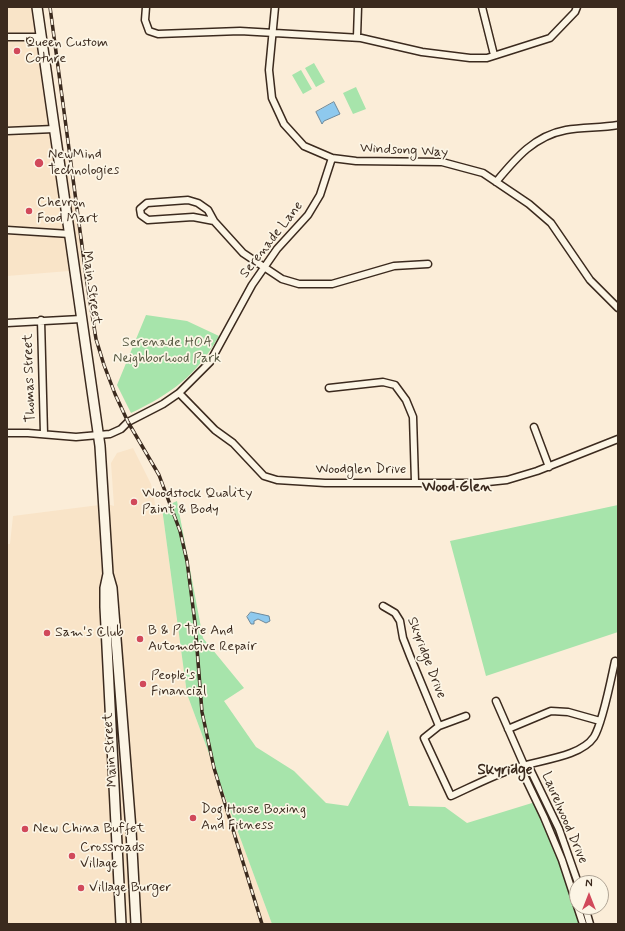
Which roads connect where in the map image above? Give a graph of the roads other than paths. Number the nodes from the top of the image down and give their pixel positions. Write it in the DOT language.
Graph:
graph roads {
  1 [pos="37,7"];
  2 [pos="146,7"];
  3 [pos="275,7"];
  4 [pos="358,7"];
  5 [pos="482,7"];
  6 [pos="577,7"];
  7 [pos="272,33"];
  8 [pos="7,37"];
  9 [pos="41,37"];
  10 [pos="357,37"];
  11 [pos="494,56"];
  12 [pos="618,126"];
  13 [pos="54,128"];
  14 [pos="7,131"];
  15 [pos="332,158"];
  16 [pos="496,182"];
  17 [pos="214,220"];
  18 [pos="7,230"];
  19 [pos="70,234"];
  20 [pos="428,264"];
  21 [pos="264,267"];
  22 [pos="618,308"];
  23 [pos="81,319"];
  24 [pos="41,320"];
  25 [pos="7,323"];
  26 [pos="329,388"];
  27 [pos="179,393"];
  28 [pos="534,427"];
  29 [pos="7,433"];
  30 [pos="44,434"];
  31 [pos="98,436"];
  32 [pos="618,439"];
  33 [pos="549,467"];
  34 [pos="414,482"];
  35 [pos="108,574"];
  36 [pos="382,606"];
  37 [pos="615,661"];
  38 [pos="496,701"];
  39 [pos="466,716"];
  40 [pos="600,720"];
  41 [pos="439,726"];
  42 [pos="508,729"];
  43 [pos="524,765"];
  44 [pos="575,875"];
  45 [pos="569,884"];
  46 [pos="121,924"];
  47 [pos="136,924"];
  1 -- 9 [label="main road, Main Street"];
  2 -- 7 [label="street"];
  3 -- 7 [label="street, Windsong Way"];
  4 -- 10 [label="street"];
  5 -- 11 [label="street"];
  6 -- 11 [label="street"];
  7 -- 10 [label="street"];
  7 -- 15 [label="street, Windsong Way"];
  8 -- 9 [label="street"];
  9 -- 13 [label="main road, Main Street"];
  10 -- 11 [label="street"];
  12 -- 16 [label="street"];
  13 -- 14 [label="street"];
  13 -- 19 [label="main road, Main Street"];
  15 -- 16 [label="street, Windsong Way"];
  15 -- 21 [label="street, Serenade Lane"];
  16 -- 22 [label="street, Windsong Way"];
  17 -- 17 [label="street"];
  17 -- 21 [label="street"];
  18 -- 19 [label="street"];
  19 -- 23 [label="main road, Main Street"];
  20 -- 21 [label="street"];
  21 -- 27 [label="street, Serenade Lane"];
  23 -- 24 [label="street"];
  23 -- 31 [label="main road, Main Street"];
  24 -- 25 [label="street"];
  24 -- 30 [label="street, Thomas Street"];
  26 -- 34 [label="street"];
  27 -- 31 [label="street, Serenade Lane"];
  27 -- 34 [label="street, Woodglen Drive"];
  28 -- 33 [label="street"];
  29 -- 30 [label="street, Serenade Lane"];
  30 -- 31 [label="street, Serenade Lane"];
  31 -- 35 [label="main road, Main Street"];
  32 -- 33 [label="street, Woodglen Drive"];
  33 -- 34 [label="street, Woodglen Drive"];
  35 -- 46 [label="main road, Main Street"];
  35 -- 47 [label="main road, Main Street"];
  36 -- 41 [label="street, Skyridge Drive"];
  37 -- 40 [label="street"];
  38 -- 42 [label="street, Laurelwood Drive"];
  39 -- 41 [label="street"];
  40 -- 42 [label="street"];
  40 -- 43 [label="street"];
  41 -- 43 [label="street"];
  42 -- 43 [label="street, Laurelwood Drive"];
  43 -- 44 [label="street, Laurelwood Drive"];
  43 -- 45 [label="street, Laurelwood Drive"];
}
